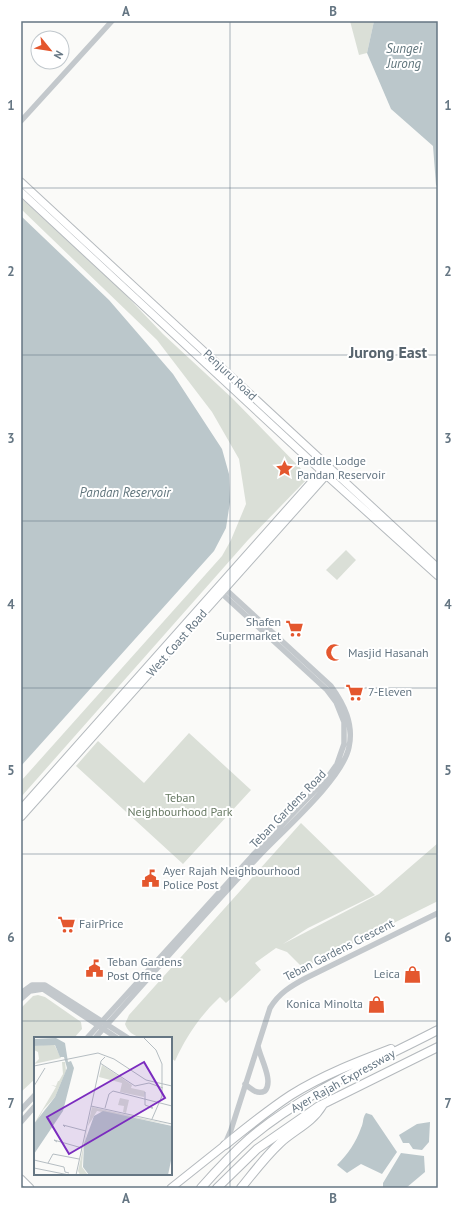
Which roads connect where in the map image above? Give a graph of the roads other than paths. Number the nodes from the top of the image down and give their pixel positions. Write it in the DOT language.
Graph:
graph roads {
  1 [pos="112,21"];
  2 [pos="21,121"];
  3 [pos="21,182"];
  4 [pos="21,192"];
  5 [pos="329,467"];
  6 [pos="324,473"];
  7 [pos="438,568"];
  8 [pos="438,576"];
  9 [pos="220,588"];
  10 [pos="21,809"];
  11 [pos="21,817"];
  12 [pos="438,913"];
  13 [pos="21,993"];
  14 [pos="21,999"];
  15 [pos="102,1026"];
  16 [pos="438,1030"];
  17 [pos="428,1036"];
  18 [pos="88,1037"];
  19 [pos="96,1037"];
  20 [pos="116,1037"];
  21 [pos="126,1037"];
  22 [pos="258,1046"];
  23 [pos="438,1047"];
  24 [pos="245,1084"];
  25 [pos="34,1096"];
  26 [pos="325,1102"];
  27 [pos="34,1107"];
  28 [pos="21,1110"];
  29 [pos="21,1122"];
  30 [pos="225,1145"];
  31 [pos="21,1179"];
  32 [pos="30,1188"];
  33 [pos="171,1188"];
  34 [pos="201,1188"];
  35 [pos="217,1188"];
  36 [pos="241,1188"];
  1 -- 2 [label="street"];
  3 -- 5 [label="main road, Penjuru Road"];
  4 -- 6 [label="main road, Penjuru Road"];
  5 -- 6 [label="main road, West Coast Road"];
  5 -- 7 [label="main road, Penjuru Road"];
  6 -- 8 [label="main road, Penjuru Road"];
  6 -- 9 [label="main road, West Coast Road"];
  9 -- 10 [label="main road, West Coast Road"];
  9 -- 11 [label="main road, West Coast Road"];
  9 -- 15 [label="street, Teban Gardens Road"];
  12 -- 22 [label="street, Teban Gardens Crescent"];
  13 -- 15 [label="street"];
  14 -- 15 [label="street"];
  15 -- 18 [label="street, Teban Gardens Road"];
  15 -- 19 [label="street, Teban Gardens Road"];
  15 -- 20 [label="street"];
  15 -- 21 [label="street"];
  16 -- 17 [label="highway, Ayer Rajah Expressway"];
  17 -- 30 [label="highway"];
  17 -- 34 [label="highway, Ayer Rajah Expressway"];
  22 -- 24 [label="street, Teban Gardens Crescent"];
  22 -- 24 [label="street"];
  23 -- 26 [label="highway, Ayer Rajah Expressway"];
  24 -- 30 [label="street, Teban Gardens Crescent"];
  25 -- 28 [label="street"];
  26 -- 35 [label="highway, Ayer Rajah Expressway"];
  26 -- 36 [label="highway"];
  27 -- 29 [label="street"];
  30 -- 33 [label="main road"];
  31 -- 32 [label="main road"];
}
